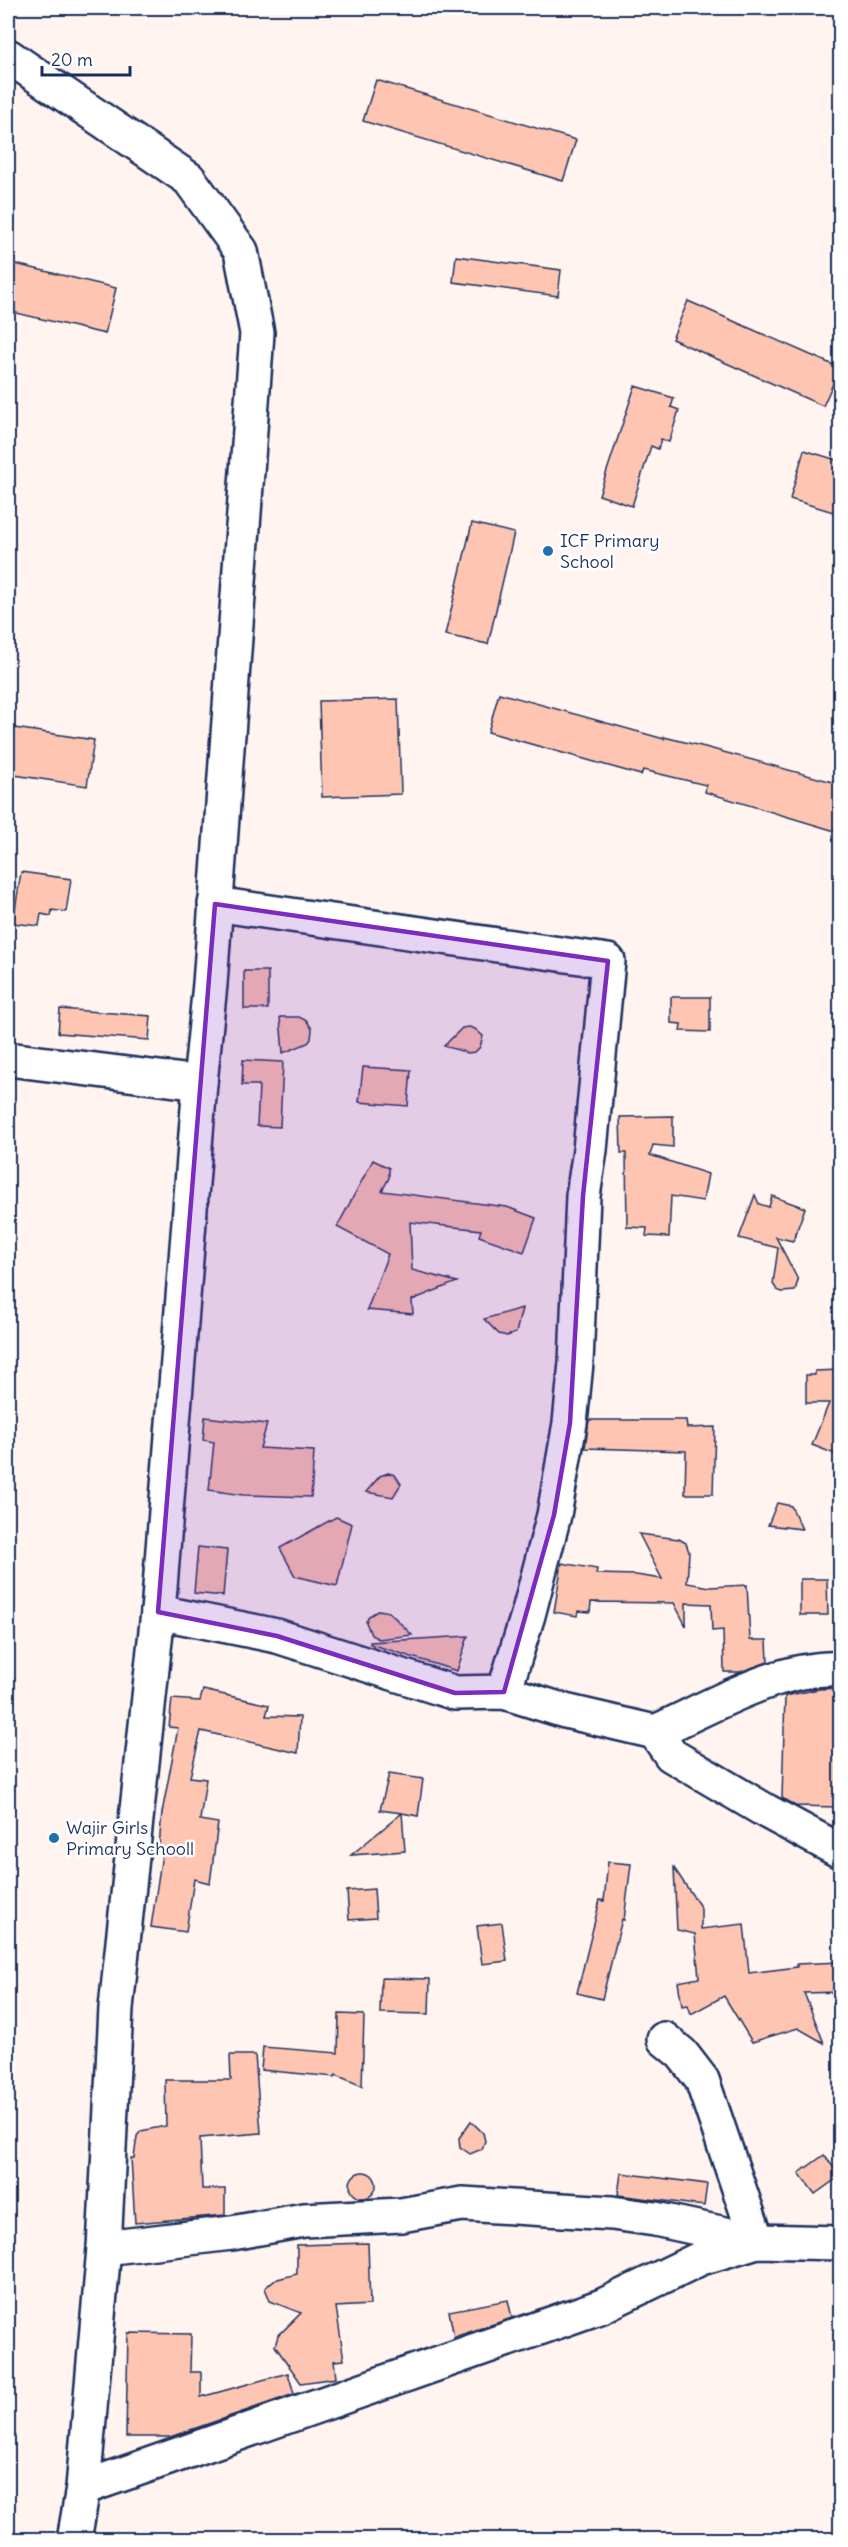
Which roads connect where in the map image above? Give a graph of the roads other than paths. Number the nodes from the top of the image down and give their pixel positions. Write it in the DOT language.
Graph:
graph roads {
  1 [pos="8,56"];
  2 [pos="215,904"];
  3 [pos="8,1059"];
  4 [pos="200,1083"];
  5 [pos="158,1612"];
  6 [pos="840,1669"];
  7 [pos="504,1692"];
  8 [pos="654,1732"];
  9 [pos="840,1851"];
  10 [pos="664,2039"];
  11 [pos="757,2241"];
  12 [pos="840,2244"];
  13 [pos="104,2248"];
  14 [pos="83,2488"];
  15 [pos="74,2540"];
  1 -- 2 [label="street"];
  2 -- 4 [label="street"];
  2 -- 7 [label="street"];
  3 -- 4 [label="street"];
  4 -- 5 [label="street"];
  5 -- 7 [label="street"];
  5 -- 13 [label="street"];
  6 -- 8 [label="street"];
  7 -- 8 [label="street"];
  8 -- 9 [label="street"];
  10 -- 11 [label="street"];
  11 -- 12 [label="street"];
  11 -- 13 [label="street"];
  11 -- 14 [label="street"];
  13 -- 14 [label="street"];
  14 -- 15 [label="street"];
}
